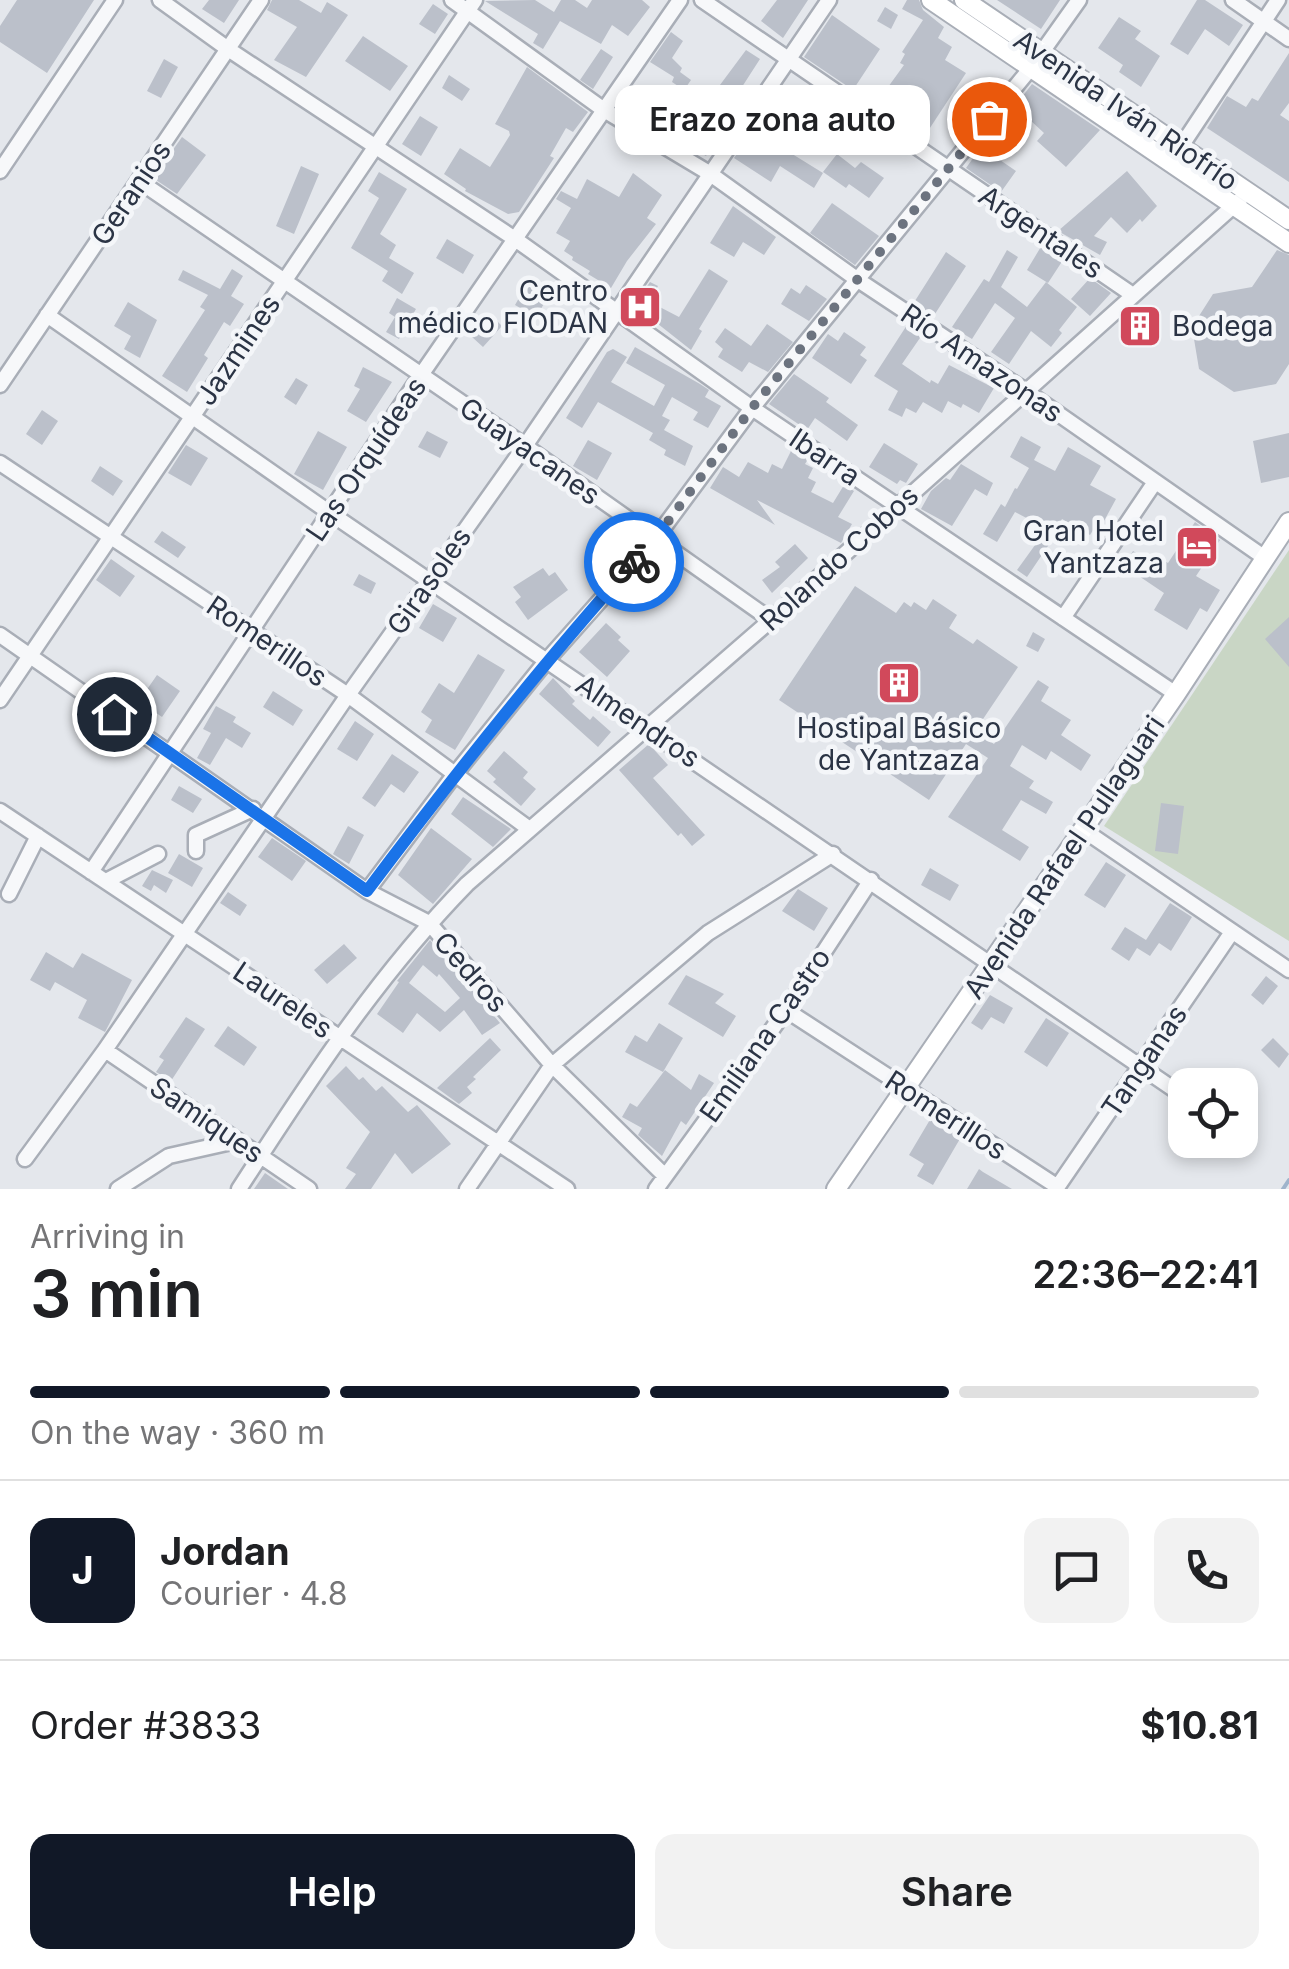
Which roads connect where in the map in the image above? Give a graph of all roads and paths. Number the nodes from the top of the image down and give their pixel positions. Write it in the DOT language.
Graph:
graph roads {
  1 [pos="115,0"];
  2 [pos="160,0"];
  3 [pos="261,0"];
  4 [pos="452,0"];
  5 [pos="680,0"];
  6 [pos="702,0"];
  7 [pos="829,0"];
  8 [pos="932,0"];
  9 [pos="964,0"];
  10 [pos="1079,0"];
  11 [pos="1233,0"];
  12 [pos="1278,0"];
  13 [pos="471,5"];
  14 [pos="1264,20"];
  15 [pos="1289,39"];
  16 [pos="228,49"];
  17 [pos="1042,53"];
  18 [pos="788,59"];
  19 [pos="1030,69"];
  20 [pos="604,110"];
  21 [pos="375,146"];
  22 [pos="1180,148"];
  23 [pos="949,169"];
  24 [pos="0,171"];
  25 [pos="709,173"];
  26 [pos="139,180"];
  27 [pos="1248,192"];
  28 [pos="1234,206"];
  29 [pos="1289,220"];
  30 [pos="515,239"];
  31 [pos="1289,243"];
  32 [pos="285,280"];
  33 [pos="858,280"];
  34 [pos="1133,296"];
  35 [pos="617,308"];
  36 [pos="48,315"];
  37 [pos="421,375"];
  38 [pos="0,385"];
  39 [pos="1027,392"];
  40 [pos="752,408"];
  41 [pos="192,417"];
  42 [pos="525,446"];
  43 [pos="0,463"];
  44 [pos="1155,482"];
  45 [pos="897,504"];
  46 [pos="330,513"];
  47 [pos="1289,522"];
  48 [pos="112,535"];
  49 [pos="655,539"];
  50 [pos="1264,558"];
  51 [pos="430,579"];
  52 [pos="1063,618"];
  53 [pos="771,620"];
  54 [pos="252,630"];
  55 [pos="0,634"];
  56 [pos="30,655"];
  57 [pos="548,659"];
  58 [pos="1176,694"];
  59 [pos="348,695"];
  60 [pos="0,700"];
  61 [pos="648,728"];
  62 [pos="170,752"];
  63 [pos="455,774"];
  64 [pos="0,812"];
  65 [pos="259,814"];
  66 [pos="528,828"];
  67 [pos="1082,828"];
  68 [pos="38,836"];
  69 [pos="196,852"];
  70 [pos="158,854"];
  71 [pos="833,854"];
  72 [pos="91,872"];
  73 [pos="872,880"];
  74 [pos="106,881"];
  75 [pos="367,891"];
  76 [pos="9,894"];
  77 [pos="429,923"];
  78 [pos="1232,932"];
  79 [pos="184,934"];
  80 [pos="991,962"];
  81 [pos="1289,970"];
  82 [pos="786,1010"];
  83 [pos="338,1036"];
  84 [pos="105,1050"];
  85 [pos="552,1066"];
  86 [pos="1140,1066"];
  87 [pos="1168,1085"];
  88 [pos="906,1090"];
  89 [pos="236,1141"];
  90 [pos="498,1143"];
  91 [pos="260,1156"];
  92 [pos="24,1159"];
  93 [pos="661,1182"];
  94 [pos="1057,1188"];
  95 [pos="118,1189"];
  96 [pos="239,1189"];
  97 [pos="309,1189"];
  98 [pos="467,1189"];
  99 [pos="567,1189"];
  100 [pos="836,1189"];
  1 -- 24 [label="street"];
  2 -- 16 [label="street, Ibarra"];
  3 -- 16 [label="street, Geranios"];
  4 -- 13 [label="street, Río Amazonas"];
  5 -- 20 [label="street, Las Orquídeas"];
  6 -- 18 [label="street, Argentales"];
  7 -- 18 [label="street, Girasoles"];
  8 -- 19 [label="main road, Avenida Iván Riofrío"];
  9 -- 17 [label="main road, Avenida Iván Riofrío"];
  10 -- 17 [label="street"];
  11 -- 14 [label="street"];
  12 -- 14 [label="street"];
  13 -- 20 [label="street, Río Amazonas"];
  13 -- 21 [label="street, Jazmines"];
  14 -- 15 [label="street"];
  14 -- 22 [label="street"];
  16 -- 21 [label="street, Ibarra"];
  16 -- 26 [label="street, Geranios"];
  17 -- 19 [label="street"];
  17 -- 22 [label="main road, Avenida Iván Riofrío"];
  18 -- 23 [label="street, Argentales"];
  18 -- 25 [label="street, Girasoles"];
  19 -- 23 [label="street"];
  19 -- 28 [label="main road, Avenida Iván Riofrío"];
  20 -- 25 [label="street, Río Amazonas"];
  20 -- 30 [label="street, Las Orquídeas"];
  21 -- 30 [label="street, Ibarra"];
  21 -- 32 [label="street, Jazmines"];
  22 -- 27 [label="main road, Avenida Iván Riofrío"];
  23 -- 33 [label="street"];
  23 -- 34 [label="street, Argentales"];
  25 -- 33 [label="street, Río Amazonas"];
  25 -- 35 [label="street, Girasoles"];
  26 -- 32 [label="street, Guayacanes"];
  26 -- 36 [label="street, Geranios"];
  27 -- 28 [label="street, Rolando Cobos"];
  27 -- 29 [label="main road, Avenida Iván Riofrío"];
  28 -- 31 [label="main road, Avenida Iván Riofrío"];
  28 -- 34 [label="street, Rolando Cobos"];
  30 -- 35 [label="street, Ibarra"];
  30 -- 37 [label="street, Las Orquídeas"];
  32 -- 37 [label="street, Guayacanes"];
  32 -- 41 [label="street, Jazmines"];
  33 -- 39 [label="street, Río Amazonas"];
  33 -- 40 [label="street"];
  34 -- 39 [label="street, Rolando Cobos"];
  35 -- 40 [label="street, Ibarra"];
  35 -- 42 [label="street, Girasoles"];
  36 -- 38 [label="street, Geranios"];
  36 -- 41 [label="street, Almendros"];
  37 -- 42 [label="street, Guayacanes"];
  37 -- 46 [label="street, Las Orquídeas"];
  39 -- 44 [label="street, Río Amazonas"];
  39 -- 45 [label="street, Rolando Cobos"];
  40 -- 45 [label="street, Ibarra"];
  40 -- 49 [label="street"];
  41 -- 46 [label="street, Almendros"];
  41 -- 48 [label="street, Jazmines"];
  42 -- 49 [label="street, Guayacanes"];
  42 -- 51 [label="street, Girasoles"];
  43 -- 48 [label="street, Romerillos"];
  44 -- 50 [label="street, Río Amazonas"];
  44 -- 52 [label="street"];
  45 -- 52 [label="street, Ibarra"];
  45 -- 53 [label="street, Rolando Cobos"];
  46 -- 51 [label="street, Almendros"];
  46 -- 54 [label="street, Las Orquídeas"];
  47 -- 50 [label="main road, Avenida Rafael Pullaguari"];
  48 -- 54 [label="street, Romerillos"];
  48 -- 56 [label="street, Jazmines"];
  49 -- 53 [label="street, Guayacanes"];
  49 -- 57 [label="street"];
  50 -- 58 [label="main road, Avenida Rafael Pullaguari"];
  51 -- 57 [label="street, Almendros"];
  51 -- 59 [label="street, Girasoles"];
  52 -- 58 [label="street, Ibarra"];
  53 -- 61 [label="street, Rolando Cobos"];
  54 -- 59 [label="street, Romerillos"];
  54 -- 62 [label="street, Las Orquídeas"];
  55 -- 56 [label="street, Cedros"];
  56 -- 60 [label="street, Jazmines"];
  56 -- 62 [label="street, Cedros"];
  57 -- 61 [label="street, Almendros"];
  57 -- 63 [label="street"];
  58 -- 67 [label="main road, Avenida Rafael Pullaguari"];
  59 -- 63 [label="street, Romerillos"];
  59 -- 65 [label="street, Girasoles"];
  61 -- 66 [label="street, Rolando Cobos"];
  61 -- 71 [label="street, Almendros"];
  62 -- 65 [label="street, Cedros"];
  62 -- 72 [label="street, Las Orquídeas"];
  63 -- 66 [label="street, Romerillos"];
  63 -- 75 [label="street"];
  64 -- 68 [label="street, Laureles"];
  65 -- 69 [label="street"];
  65 -- 75 [label="street, Cedros"];
  65 -- 79 [label="street, Girasoles"];
  66 -- 77 [label="street, Rolando Cobos"];
  67 -- 78 [label="street"];
  67 -- 80 [label="main road, Avenida Rafael Pullaguari"];
  68 -- 72 [label="street, Laureles"];
  68 -- 76 [label="street"];
  70 -- 74 [label="street"];
  71 -- 73 [label="street, Almendros"];
  71 -- 85 [label="street"];
  72 -- 74 [label="street, Laureles"];
  73 -- 80 [label="street, Almendros"];
  73 -- 82 [label="street, Emiliana Castro"];
  74 -- 79 [label="street, Laureles"];
  75 -- 77 [label="street, Cedros"];
  77 -- 83 [label="street, Rolando Cobos"];
  77 -- 85 [label="street, Cedros"];
  78 -- 81 [label="street"];
  78 -- 86 [label="street, Tanganas"];
  79 -- 83 [label="street, Laureles"];
  79 -- 84 [label="street, Girasoles"];
  80 -- 86 [label="street, Almendros"];
  80 -- 88 [label="main road, Avenida Rafael Pullaguari"];
  82 -- 88 [label="street, Romerillos"];
  82 -- 93 [label="street, Emiliana Castro"];
  83 -- 90 [label="street, Laureles"];
  83 -- 91 [label="street, Rolando Cobos"];
  84 -- 89 [label="street, Samiques"];
  84 -- 92 [label="street, Girasoles"];
  85 -- 90 [label="street"];
  85 -- 93 [label="street, Cedros"];
  86 -- 87 [label="street, Almendros"];
  86 -- 94 [label="street, Tanganas"];
  88 -- 94 [label="street, Romerillos"];
  88 -- 100 [label="main road, Avenida Rafael Pullaguari"];
  89 -- 91 [label="street, Samiques"];
  89 -- 95 [label="street"];
  90 -- 98 [label="street"];
  90 -- 99 [label="street, Laureles"];
  91 -- 96 [label="street, Rolando Cobos"];
  91 -- 97 [label="street, Samiques"];
}
